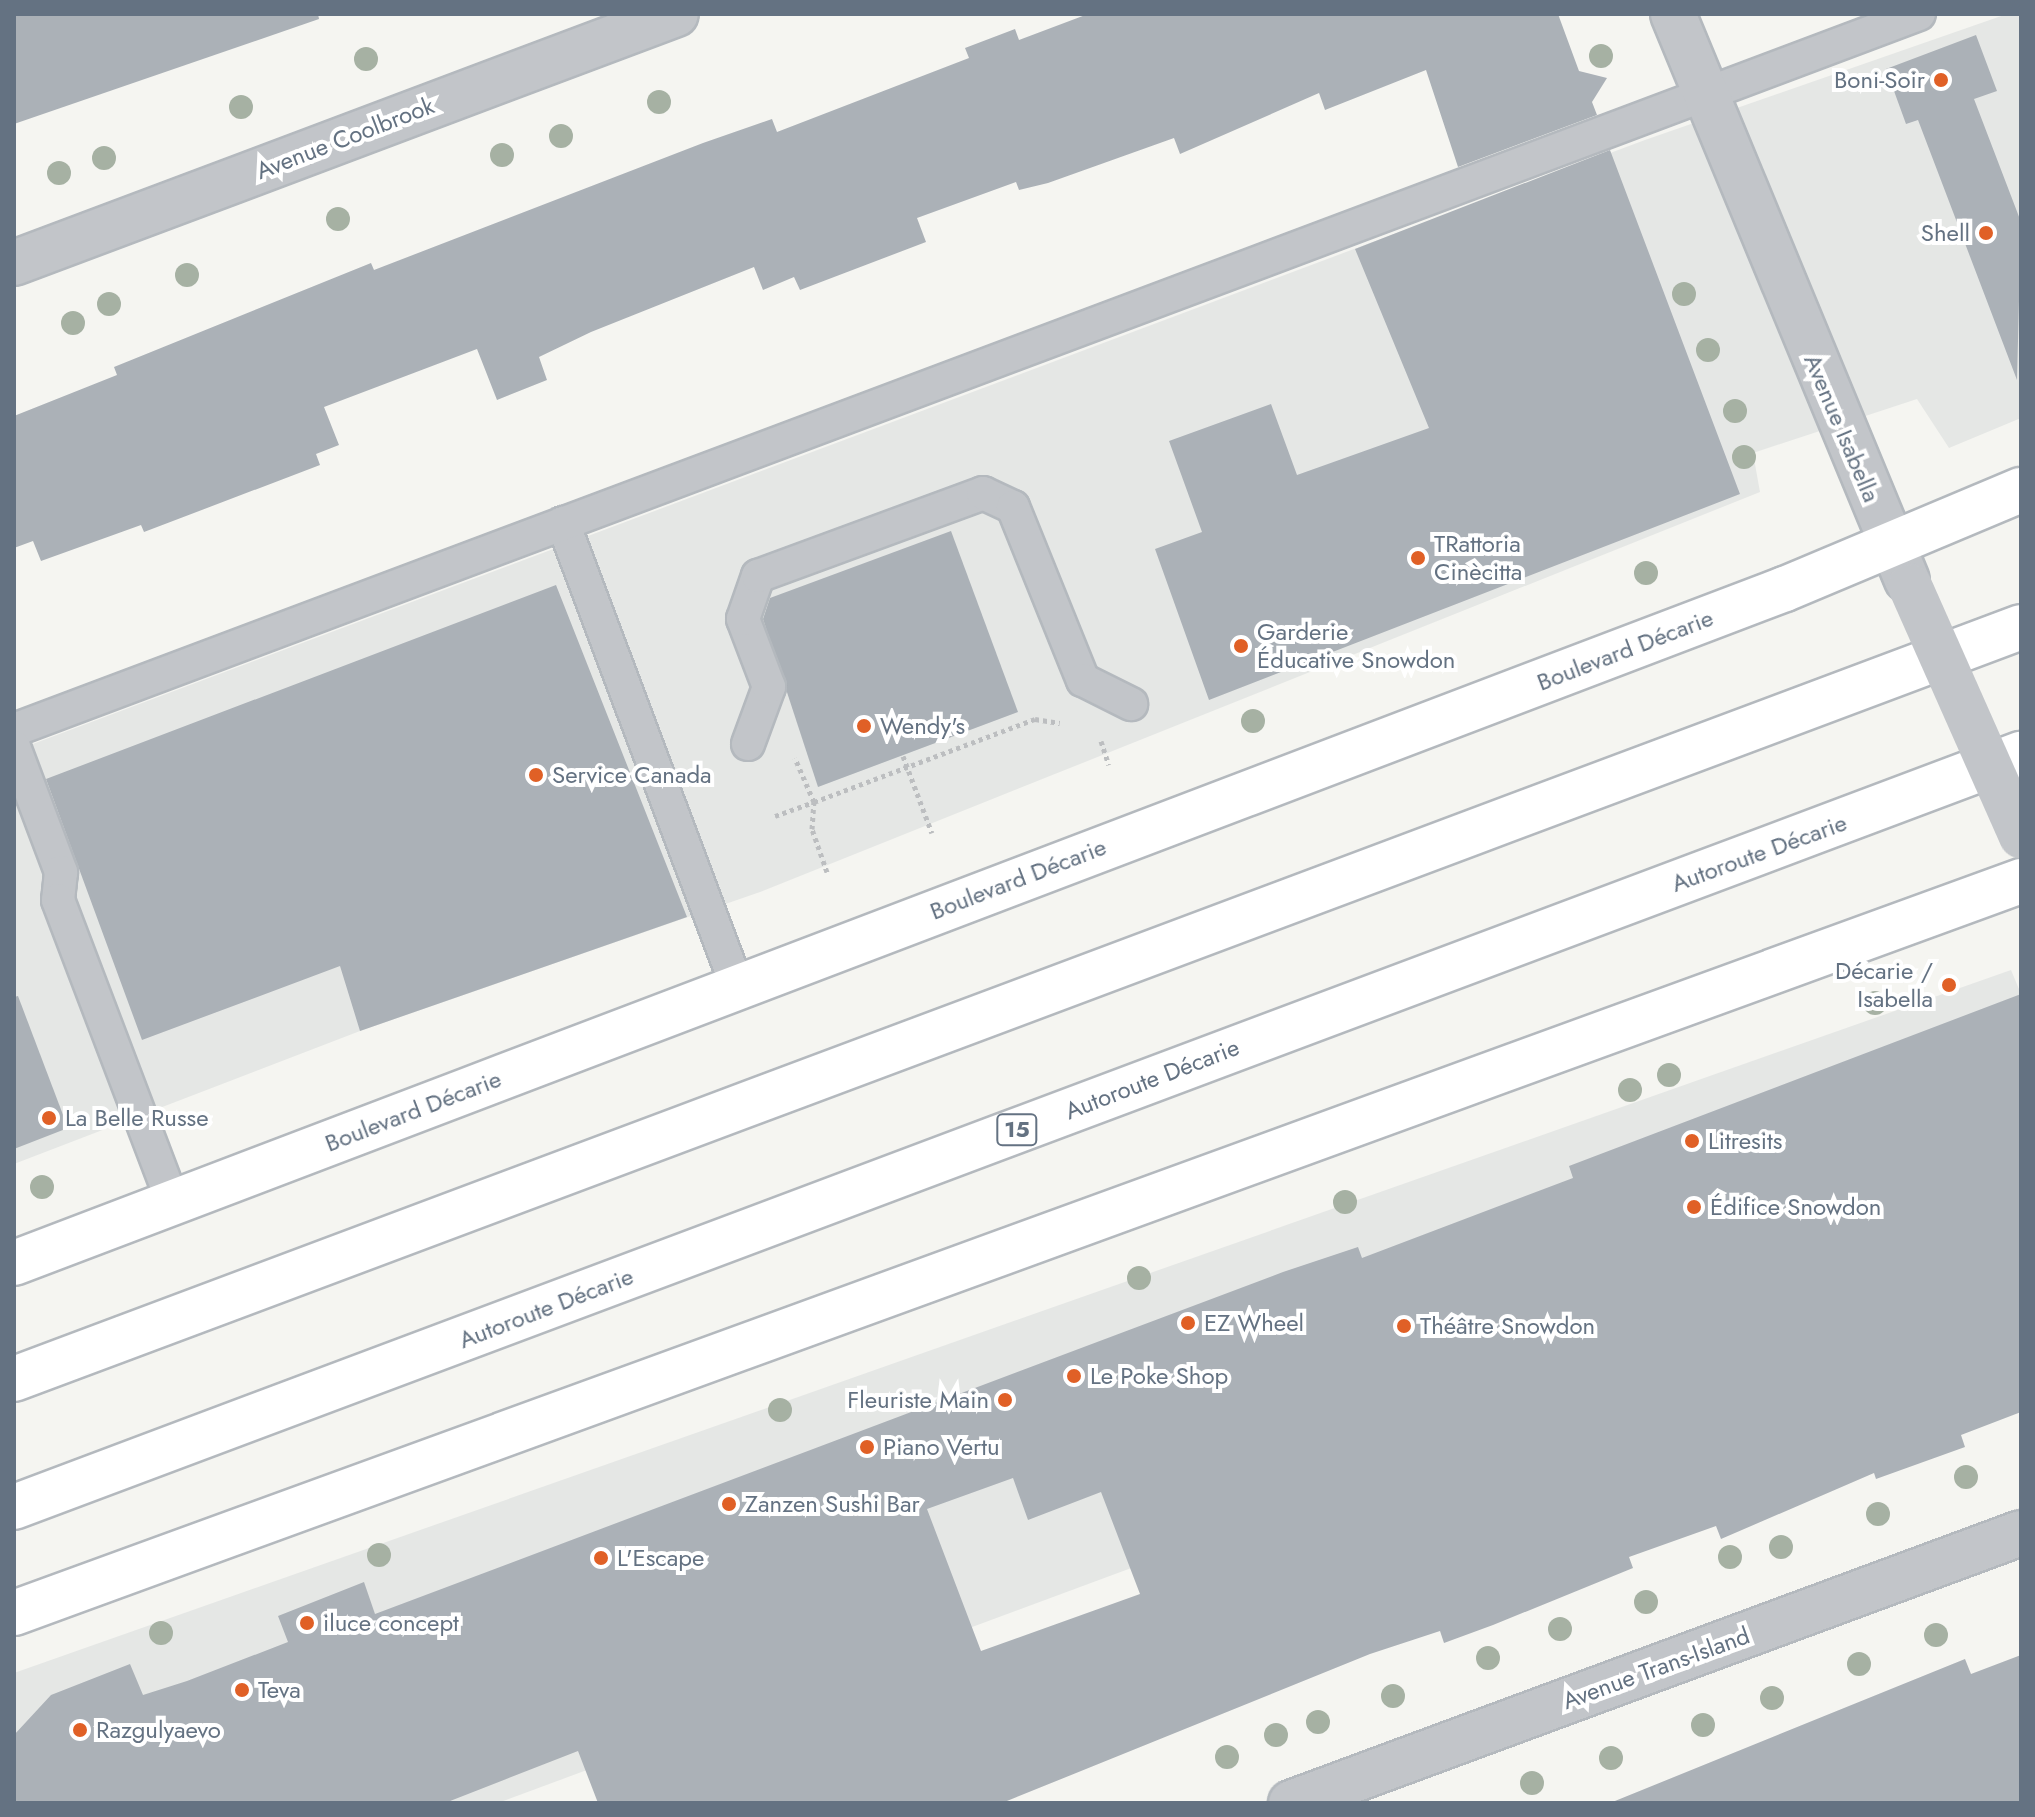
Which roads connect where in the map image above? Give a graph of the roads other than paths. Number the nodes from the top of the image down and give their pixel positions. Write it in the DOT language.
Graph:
graph roads {
  1 [pos="676,14"];
  2 [pos="1673,14"];
  3 [pos="1919,14"];
  4 [pos="1702,92"];
  5 [pos="14,263"];
  6 [pos="2021,490"];
  7 [pos="563,523"];
  8 [pos="1890,543"];
  9 [pos="2021,627"];
  10 [pos="1131,704"];
  11 [pos="14,730"];
  12 [pos="748,744"];
  13 [pos="14,747"];
  14 [pos="2021,754"];
  15 [pos="2021,837"];
  16 [pos="2021,881"];
  17 [pos="737,986"];
  18 [pos="173,1203"];
  19 [pos="14,1263"];
  20 [pos="14,1379"];
  21 [pos="14,1507"];
  22 [pos="2021,1533"];
  23 [pos="14,1613"];
  24 [pos="1291,1803"];
  1 -- 5 [label="street, Avenue Coolbrook"];
  2 -- 4 [label="street, Avenue Isabella"];
  3 -- 4 [label="lane"];
  4 -- 7 [label="lane"];
  4 -- 8 [label="street, Avenue Isabella"];
  6 -- 8 [label="main road, Boulevard Décarie"];
  7 -- 11 [label="lane"];
  7 -- 17 [label="lane"];
  8 -- 15 [label="street, Avenue Isabella, bridge"];
  8 -- 17 [label="main road, Boulevard Décarie"];
  9 -- 20 [label="main road"];
  10 -- 12 [label="lane"];
  13 -- 18 [label="lane"];
  14 -- 21 [label="main road, Autoroute Décarie / 15"];
  16 -- 23 [label="main road"];
  17 -- 18 [label="main road, Boulevard Décarie"];
  18 -- 19 [label="main road, Boulevard Décarie"];
  22 -- 24 [label="street, Avenue Trans-Island"];
}
